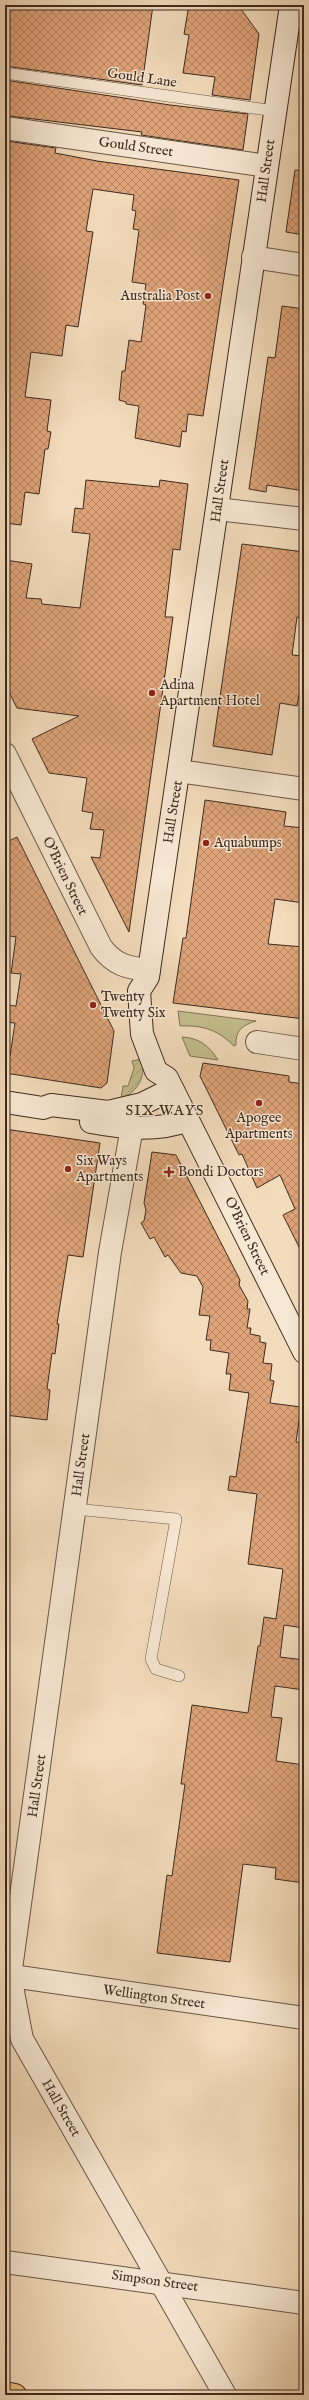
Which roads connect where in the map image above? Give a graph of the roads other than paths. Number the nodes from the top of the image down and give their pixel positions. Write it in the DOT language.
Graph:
graph roads {
  1 [pos="291,5"];
  2 [pos="5,73"];
  3 [pos="275,111"];
  4 [pos="5,128"];
  5 [pos="267,166"];
  6 [pos="253,257"];
  7 [pos="304,265"];
  8 [pos="217,509"];
  9 [pos="304,519"];
  10 [pos="5,754"];
  11 [pos="179,771"];
  12 [pos="304,789"];
  13 [pos="149,974"];
  14 [pos="257,1042"];
  15 [pos="304,1049"];
  16 [pos="170,1084"];
  17 [pos="5,1102"];
  18 [pos="43,1108"];
  19 [pos="188,1120"];
  20 [pos="132,1127"];
  21 [pos="304,1352"];
  22 [pos="75,1509"];
  23 [pos="178,1676"];
  24 [pos="8,1976"];
  25 [pos="304,2018"];
  26 [pos="5,2262"];
  27 [pos="159,2281"];
  28 [pos="304,2303"];
  29 [pos="5,2393"];
  30 [pos="14,2395"];
  31 [pos="225,2395"];
  1 -- 3 [label="street, Hall Street"];
  2 -- 3 [label="lane, Gould Lane"];
  3 -- 5 [label="street, Hall Street"];
  4 -- 5 [label="street, Gould Street"];
  5 -- 6 [label="street, Hall Street"];
  6 -- 7 [label="street"];
  6 -- 8 [label="street, Hall Street"];
  8 -- 9 [label="street"];
  8 -- 11 [label="street, Hall Street"];
  10 -- 13 [label="street, O'Brien Street"];
  11 -- 12 [label="street"];
  11 -- 13 [label="street, Hall Street"];
  13 -- 16 [label="street, O'Brien Street"];
  14 -- 15 [label="street"];
  16 -- 18 [label="street"];
  16 -- 19 [label="street, O'Brien Street"];
  17 -- 18 [label="street"];
  18 -- 20 [label="street"];
  19 -- 20 [label="street"];
  19 -- 21 [label="street, O'Brien Street"];
  20 -- 22 [label="street, Hall Street"];
  22 -- 23 [label="lane"];
  22 -- 24 [label="street, Hall Street"];
  24 -- 25 [label="street, Wellington Street"];
  24 -- 27 [label="street, Hall Street"];
  26 -- 27 [label="street, Simpson Street"];
  27 -- 28 [label="street, Simpson Street"];
  27 -- 31 [label="street, Hall Street"];
  29 -- 30 [label="main road"];
}
